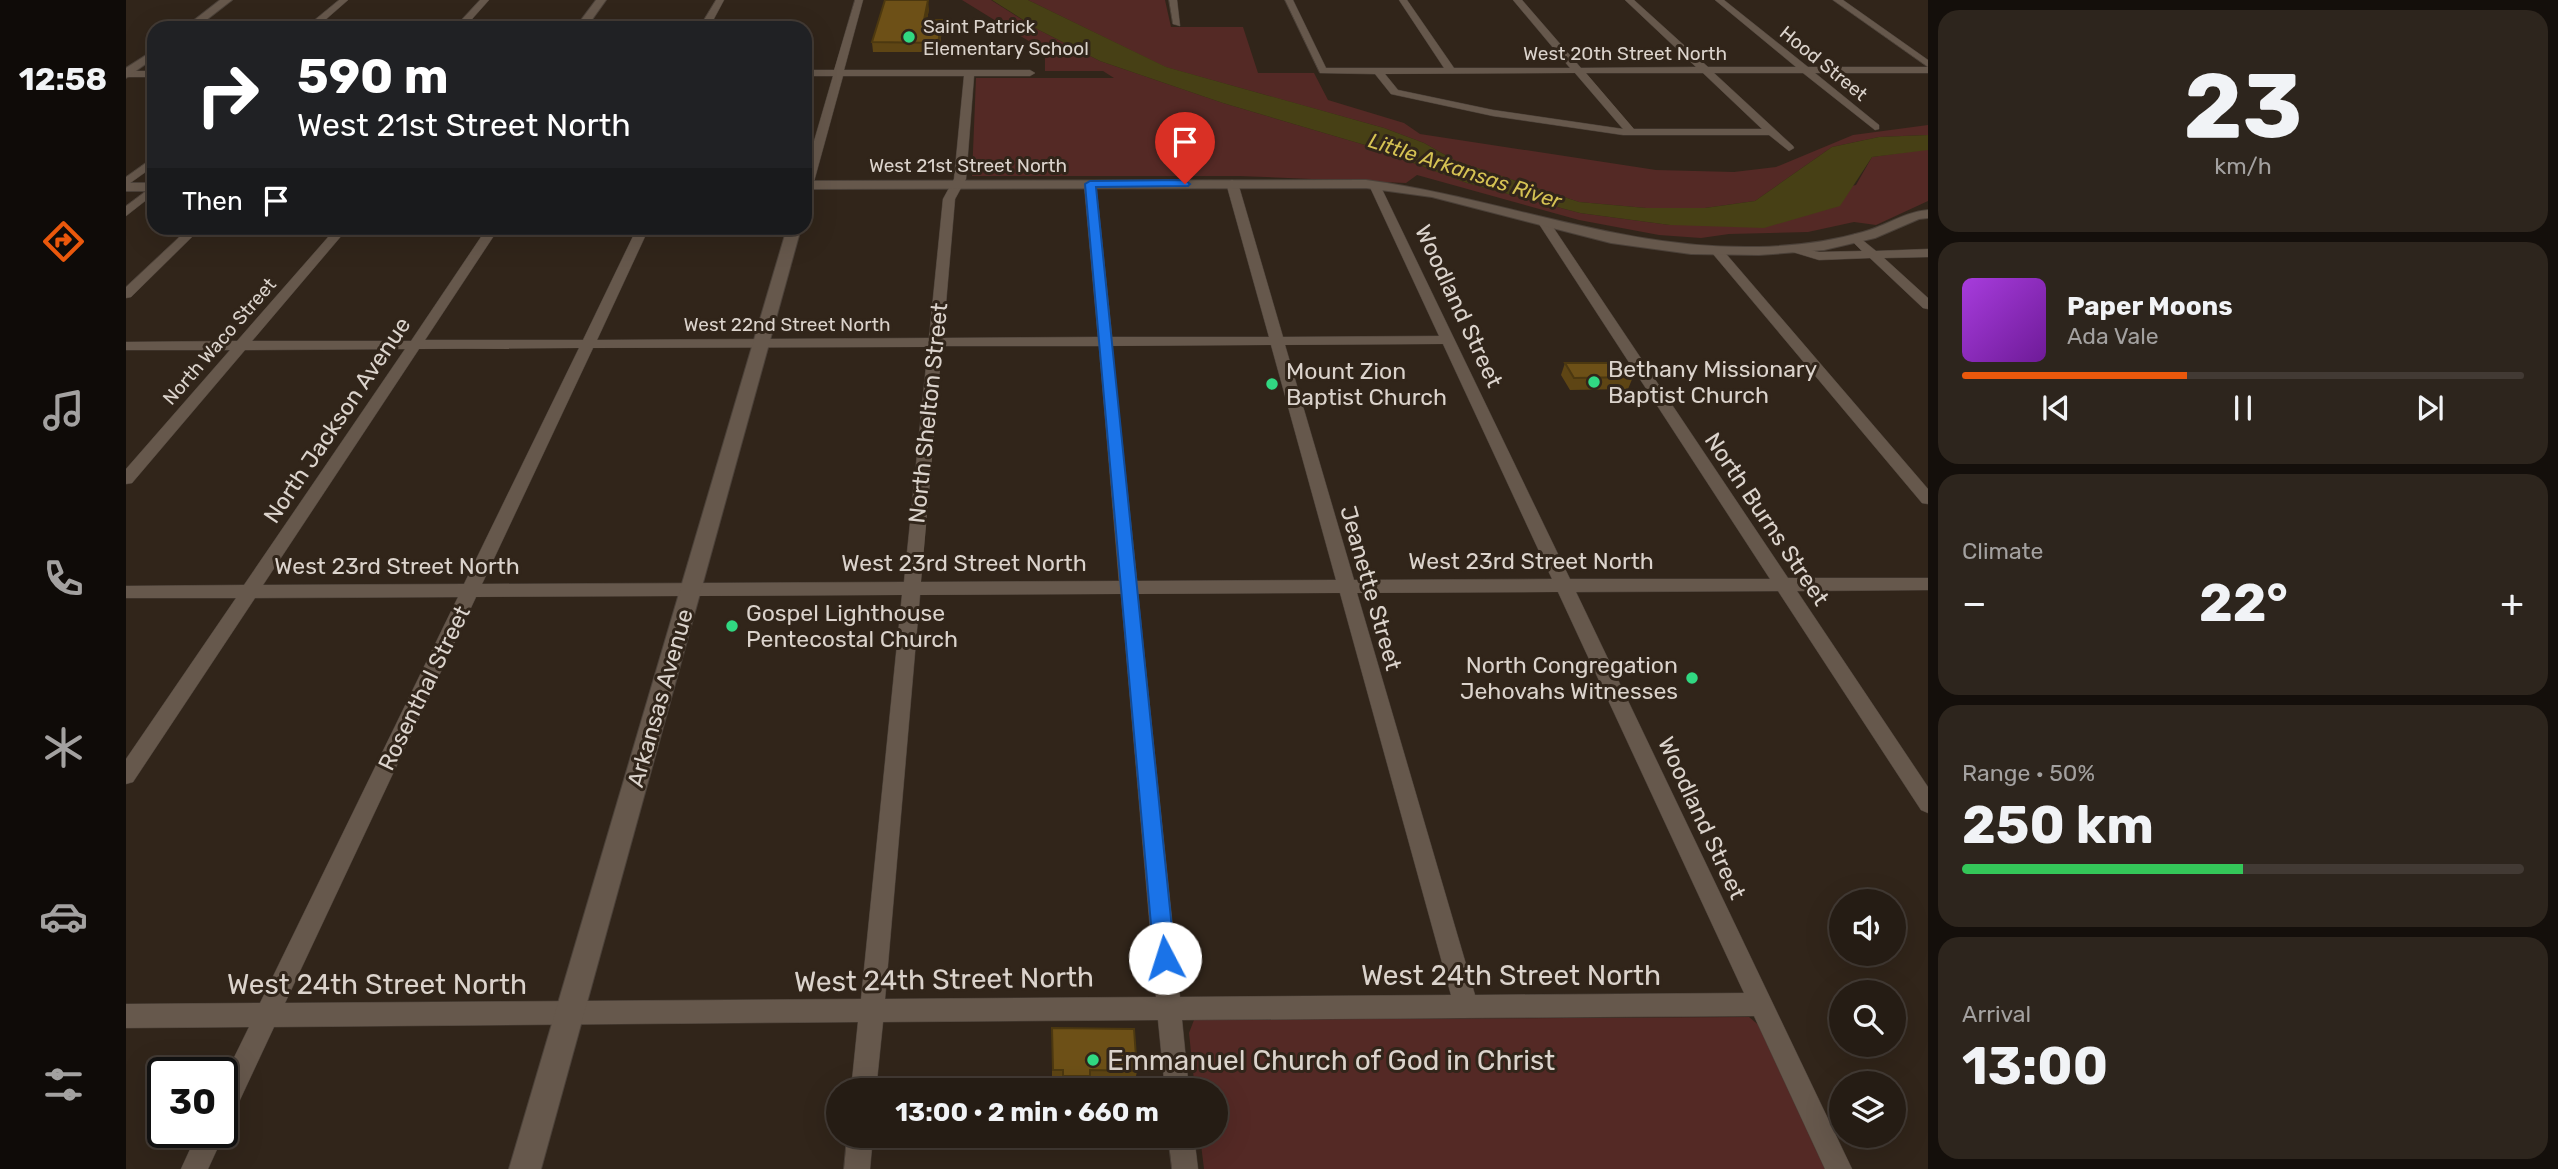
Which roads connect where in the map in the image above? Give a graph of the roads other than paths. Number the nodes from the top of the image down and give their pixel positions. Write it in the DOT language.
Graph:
graph roads {
  1 [pos="227,0"];
  2 [pos="344,0"];
  3 [pos="485,0"];
  4 [pos="601,0"];
  5 [pos="720,0"];
  6 [pos="859,0"];
  7 [pos="1173,0"];
  8 [pos="1289,0"];
  9 [pos="1403,0"];
  10 [pos="1517,0"];
  11 [pos="1629,0"];
  12 [pos="1719,0"];
  13 [pos="1838,0"];
  14 [pos="198,21"];
  15 [pos="318,21"];
  16 [pos="465,21"];
  17 [pos="585,21"];
  18 [pos="708,21"];
  19 [pos="1177,24"];
  20 [pos="147,58"];
  21 [pos="1928,64"];
  22 [pos="1577,70"];
  23 [pos="1704,70"];
  24 [pos="1805,70"];
  25 [pos="1928,70"];
  26 [pos="1378,71"];
  27 [pos="1451,71"];
  28 [pos="812,73"];
  29 [pos="838,73"];
  30 [pos="969,73"];
  31 [pos="1030,73"];
  32 [pos="126,74"];
  33 [pos="147,74"];
  34 [pos="1875,127"];
  35 [pos="1631,132"];
  36 [pos="1771,132"];
  37 [pos="1789,148"];
  38 [pos="147,166"];
  39 [pos="812,166"];
  40 [pos="1232,183"];
  41 [pos="1090,184"];
  42 [pos="126,185"];
  43 [pos="956,185"];
  44 [pos="147,186"];
  45 [pos="1375,186"];
  46 [pos="812,187"];
  47 [pos="147,193"];
  48 [pos="1924,211"];
  49 [pos="126,212"];
  50 [pos="1545,224"];
  51 [pos="188,235"];
  52 [pos="336,235"];
  53 [pos="488,235"];
  54 [pos="640,235"];
  55 [pos="792,235"];
  56 [pos="1855,238"];
  57 [pos="1793,250"];
  58 [pos="1717,251"];
  59 [pos="1928,253"];
  60 [pos="1875,255"];
  61 [pos="126,294"];
  62 [pos="1928,305"];
  63 [pos="1276,340"];
  64 [pos="1448,340"];
  65 [pos="1104,341"];
  66 [pos="935,342"];
  67 [pos="761,344"];
  68 [pos="414,345"];
  69 [pos="587,345"];
  70 [pos="126,346"];
  71 [pos="240,346"];
  72 [pos="126,479"];
  73 [pos="1928,499"];
  74 [pos="1928,584"];
  75 [pos="1564,585"];
  76 [pos="1783,585"];
  77 [pos="1345,586"];
  78 [pos="911,587"];
  79 [pos="1128,587"];
  80 [pos="691,589"];
  81 [pos="471,590"];
  82 [pos="250,591"];
  83 [pos="126,592"];
  84 [pos="126,776"];
  85 [pos="1928,804"];
  86 [pos="1762,1004"];
  87 [pos="1466,1005"];
  88 [pos="1169,1007"];
  89 [pos="872,1009"];
  90 [pos="570,1013"];
  91 [pos="268,1015"];
  92 [pos="126,1016"];
  93 [pos="238,1077"];
  94 [pos="865,1078"];
  95 [pos="1176,1078"];
  96 [pos="204,1148"];
  97 [pos="859,1148"];
  98 [pos="1182,1148"];
  99 [pos="194,1169"];
  100 [pos="525,1169"];
  101 [pos="857,1169"];
  102 [pos="1185,1169"];
  103 [pos="1839,1169"];
  1 -- 14 [label="main road"];
  2 -- 15 [label="street"];
  3 -- 16 [label="street"];
  4 -- 17 [label="main road"];
  5 -- 18 [label="street"];
  6 -- 29 [label="street"];
  7 -- 19 [label="street"];
  8 -- 26 [label="street, West 20th Street North"];
  9 -- 27 [label="street"];
  10 -- 22 [label="street"];
  11 -- 23 [label="street"];
  12 -- 24 [label="street, Hood Street"];
  13 -- 21 [label="street"];
  20 -- 32 [label="main road"];
  22 -- 23 [label="street, West 20th Street North"];
  22 -- 27 [label="street, West 20th Street North"];
  22 -- 35 [label="street"];
  23 -- 24 [label="street, West 20th Street North"];
  23 -- 36 [label="street"];
  24 -- 25 [label="street, West 20th Street North"];
  24 -- 34 [label="street, Hood Street"];
  26 -- 27 [label="street, West 20th Street North"];
  26 -- 35 [label="street"];
  28 -- 29 [label="street"];
  29 -- 30 [label="street"];
  29 -- 39 [label="street"];
  30 -- 31 [label="street"];
  30 -- 43 [label="street, North Shelton Street"];
  32 -- 33 [label="street"];
  35 -- 36 [label="street"];
  36 -- 37 [label="street"];
  38 -- 42 [label="street"];
  40 -- 41 [label="main road, West 21st Street North"];
  40 -- 45 [label="main road, West 21st Street North"];
  40 -- 63 [label="street, Jeanette Street"];
  41 -- 43 [label="main road, West 21st Street North"];
  41 -- 65 [label="street"];
  42 -- 44 [label="main road"];
  43 -- 46 [label="main road, West 21st Street North"];
  43 -- 66 [label="street, North Shelton Street"];
  45 -- 50 [label="main road, West 21st Street North"];
  45 -- 64 [label="street, Woodland Street"];
  47 -- 49 [label="street"];
  48 -- 56 [label="main road, West 21st Street North"];
  50 -- 58 [label="main road, West 21st Street North"];
  50 -- 76 [label="street, North Burns Street"];
  51 -- 61 [label="street"];
  52 -- 71 [label="street, North Waco Street"];
  53 -- 68 [label="street, North Jackson Avenue"];
  54 -- 69 [label="street, Rosenthal Street"];
  55 -- 67 [label="main road, Arkansas Avenue"];
  56 -- 57 [label="main road, West 21st Street North"];
  56 -- 60 [label="street"];
  57 -- 58 [label="main road, West 21st Street North"];
  57 -- 60 [label="street"];
  58 -- 73 [label="street"];
  59 -- 60 [label="street"];
  60 -- 62 [label="street"];
  63 -- 64 [label="street, West 22nd Street North"];
  63 -- 65 [label="street, West 22nd Street North"];
  63 -- 77 [label="street, Jeanette Street"];
  64 -- 75 [label="street, Woodland Street"];
  65 -- 66 [label="street, West 22nd Street North"];
  65 -- 79 [label="street"];
  66 -- 67 [label="street, West 22nd Street North"];
  66 -- 78 [label="street, North Shelton Street"];
  67 -- 69 [label="street, West 22nd Street North"];
  67 -- 80 [label="main road, Arkansas Avenue"];
  68 -- 69 [label="street, West 22nd Street North"];
  68 -- 71 [label="street, West 22nd Street North"];
  68 -- 82 [label="street, North Jackson Avenue"];
  69 -- 81 [label="street, Rosenthal Street"];
  70 -- 71 [label="street, West 22nd Street North"];
  71 -- 72 [label="street, North Waco Street"];
  74 -- 76 [label="street, West 23rd Street North"];
  75 -- 76 [label="street, West 23rd Street North"];
  75 -- 77 [label="street, West 23rd Street North"];
  75 -- 86 [label="street, Woodland Street"];
  76 -- 85 [label="street, North Burns Street"];
  77 -- 79 [label="street, West 23rd Street North"];
  77 -- 87 [label="street, Jeanette Street"];
  78 -- 79 [label="street, West 23rd Street North"];
  78 -- 80 [label="street, West 23rd Street North"];
  78 -- 89 [label="street, North Shelton Street"];
  79 -- 88 [label="street"];
  80 -- 81 [label="street, West 23rd Street North"];
  80 -- 90 [label="main road, Arkansas Avenue"];
  81 -- 82 [label="street, West 23rd Street North"];
  81 -- 91 [label="street, Rosenthal Street"];
  82 -- 83 [label="street, West 23rd Street North"];
  82 -- 84 [label="street, North Jackson Avenue"];
  86 -- 87 [label="street, West 24th Street North"];
  86 -- 103 [label="street, Woodland Street"];
  87 -- 88 [label="street, West 24th Street North"];
  88 -- 89 [label="street, West 24th Street North"];
  88 -- 95 [label="street"];
  89 -- 90 [label="street, West 24th Street North"];
  89 -- 94 [label="street, North Shelton Street"];
  90 -- 91 [label="street, West 24th Street North"];
  90 -- 100 [label="main road, Arkansas Avenue"];
  91 -- 92 [label="street, West 24th Street North"];
  91 -- 93 [label="street, Rosenthal Street"];
  96 -- 99 [label="street"];
  97 -- 101 [label="street"];
  98 -- 102 [label="street"];
}
